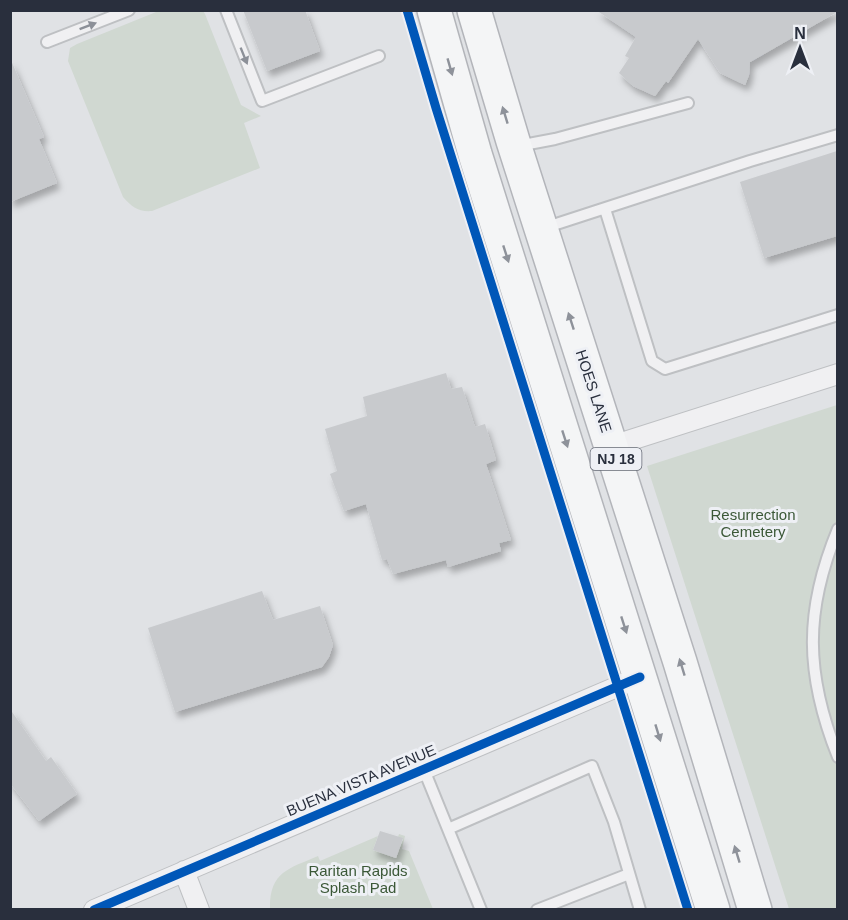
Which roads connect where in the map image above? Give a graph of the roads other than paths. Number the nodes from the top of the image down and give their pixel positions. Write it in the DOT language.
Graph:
graph roads {
  1 [pos="129,10"];
  2 [pos="226,10"];
  3 [pos="434,10"];
  4 [pos="474,10"];
  5 [pos="47,42"];
  6 [pos="379,56"];
  7 [pos="688,103"];
  8 [pos="837,135"];
  9 [pos="514,147"];
  10 [pos="605,208"];
  11 [pos="541,229"];
  12 [pos="837,315"];
  13 [pos="837,374"];
  14 [pos="612,446"];
  15 [pos="837,529"];
  16 [pos="640,677"];
  17 [pos="837,757"];
  18 [pos="424,770"];
  19 [pos="448,829"];
  20 [pos="184,871"];
  21 [pos="629,874"];
  22 [pos="93,909"];
  23 [pos="200,909"];
  24 [pos="481,909"];
  25 [pos="537,909"];
  26 [pos="640,909"];
  27 [pos="713,909"];
  28 [pos="755,909"];
  5 -- 1 [label="lane, one-way"];
  2 -- 6 [label="lane, one-way"];
  3 -- 16 [label="highway, NJ 18, one-way"];
  9 -- 4 [label="highway, HOES LANE / NJ 18, one-way"];
  7 -- 9 [label="lane"];
  8 -- 10 [label="lane"];
  9 -- 11 [label="highway, HOES LANE / NJ 18"];
  10 -- 11 [label="lane"];
  10 -- 12 [label="lane"];
  14 -- 11 [label="highway, HOES LANE / NJ 18, one-way"];
  13 -- 14 [label="street"];
  28 -- 14 [label="highway, HOES LANE / NJ 18, one-way"];
  15 -- 17 [label="lane"];
  16 -- 18 [label="street, BUENA VISTA AVENUE"];
  16 -- 27 [label="highway, NJ 18, one-way"];
  18 -- 19 [label="lane"];
  18 -- 20 [label="street, BUENA VISTA AVENUE"];
  19 -- 21 [label="lane"];
  19 -- 24 [label="lane"];
  20 -- 22 [label="street, BUENA VISTA AVENUE"];
  20 -- 23 [label="street"];
  21 -- 25 [label="lane"];
  21 -- 26 [label="lane"];
}
